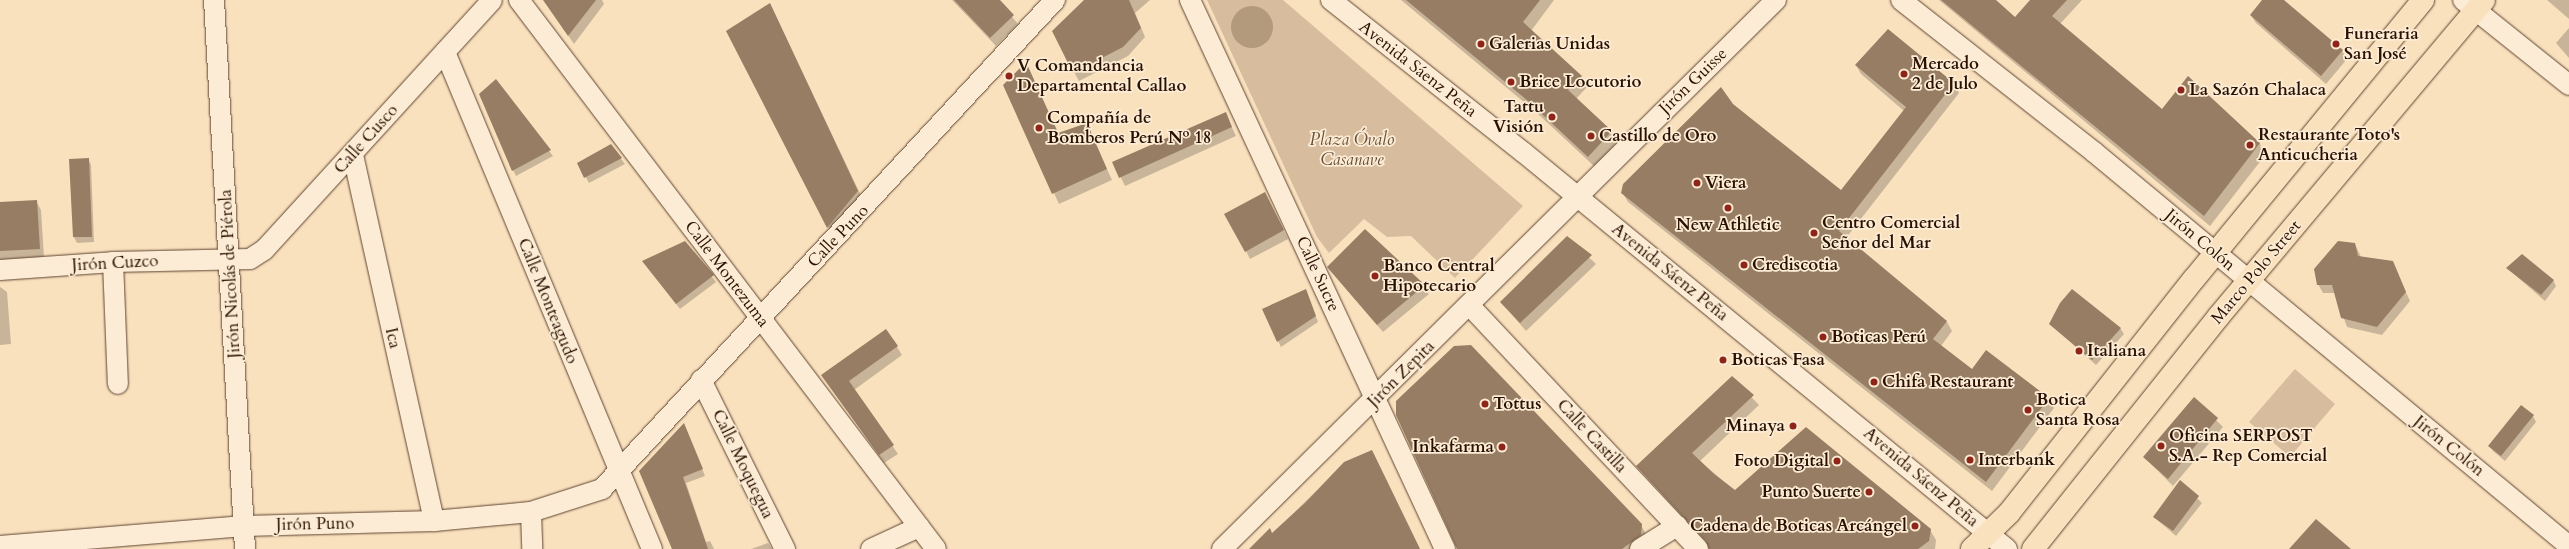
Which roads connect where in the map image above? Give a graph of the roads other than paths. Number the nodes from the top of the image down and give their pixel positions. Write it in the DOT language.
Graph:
graph roads {
  1 [pos="214,0"];
  2 [pos="492,0"];
  3 [pos="519,0"];
  4 [pos="1055,0"];
  5 [pos="1190,0"];
  6 [pos="1331,0"];
  7 [pos="1776,0"];
  8 [pos="1901,0"];
  9 [pos="2424,0"];
  10 [pos="2475,4"];
  11 [pos="445,52"];
  12 [pos="2569,85"];
  13 [pos="353,155"];
  14 [pos="1576,196"];
  15 [pos="2215,253"];
  16 [pos="230,258"];
  17 [pos="113,262"];
  18 [pos="0,270"];
  19 [pos="2248,281"];
  20 [pos="1470,306"];
  21 [pos="760,316"];
  22 [pos="701,380"];
  23 [pos="118,384"];
  24 [pos="1376,400"];
  25 [pos="619,470"];
  26 [pos="531,512"];
  27 [pos="434,521"];
  28 [pos="244,526"];
  29 [pos="1677,526"];
  30 [pos="919,527"];
  31 [pos="1989,534"];
  32 [pos="0,546"];
  33 [pos="2569,546"];
  34 [pos="245,549"];
  35 [pos="532,549"];
  36 [pos="652,549"];
  37 [pos="785,549"];
  38 [pos="871,549"];
  39 [pos="936,549"];
  40 [pos="1222,549"];
  41 [pos="1445,549"];
  42 [pos="1640,549"];
  43 [pos="1698,549"];
  44 [pos="1972,549"];
  45 [pos="2007,549"];
  46 [pos="2033,549"];
  1 -- 16 [label="street, Jirón Nicolás de Piérola"];
  2 -- 11 [label="street, Calle Cusco"];
  3 -- 21 [label="street, Calle Montezuma"];
  4 -- 21 [label="street, Calle Puno"];
  5 -- 24 [label="street, Calle Sucre"];
  6 -- 14 [label="street, Avenida Sáenz Peña"];
  7 -- 14 [label="street, Jirón Guisse"];
  8 -- 15 [label="street, Jirón Colón"];
  9 -- 15 [label="main road"];
  10 -- 12 [label="street"];
  10 -- 19 [label="main road, Marco Polo Street"];
  11 -- 13 [label="street, Calle Cusco"];
  11 -- 25 [label="street, Calle Monteagudo"];
  13 -- 16 [label="street, Calle Cusco"];
  13 -- 27 [label="street, Ica"];
  14 -- 20 [label="street, Jirón Zepita"];
  14 -- 31 [label="street, Avenida Sáenz Peña"];
  15 -- 19 [label="street, Jirón Colón"];
  15 -- 31 [label="main road"];
  16 -- 17 [label="street, Jirón Cuzco"];
  16 -- 28 [label="street, Jirón Nicolás de Piérola"];
  17 -- 18 [label="street, Jirón Cuzco"];
  17 -- 23 [label="street"];
  19 -- 33 [label="street, Jirón Colón"];
  19 -- 46 [label="main road, Marco Polo Street"];
  20 -- 24 [label="street, Jirón Zepita"];
  20 -- 29 [label="street, Calle Castilla"];
  21 -- 22 [label="street, Calle Puno"];
  21 -- 30 [label="street, Calle Montezuma"];
  22 -- 25 [label="street, Calle Puno"];
  22 -- 37 [label="street, Calle Moquegua"];
  24 -- 40 [label="street, Jirón Zepita"];
  24 -- 41 [label="street, Calle Sucre"];
  25 -- 26 [label="street, Jirón Puno"];
  25 -- 36 [label="street, Calle Monteagudo"];
  26 -- 27 [label="street, Jirón Puno"];
  26 -- 35 [label="street"];
  27 -- 28 [label="street, Jirón Puno"];
  28 -- 32 [label="street, Jirón Puno"];
  28 -- 34 [label="street, Jirón Nicolás de Piérola"];
  29 -- 42 [label="street"];
  29 -- 43 [label="street, Calle Castilla"];
  30 -- 38 [label="street"];
  30 -- 39 [label="street, Calle Montezuma"];
  31 -- 44 [label="main road"];
  31 -- 45 [label="street, Avenida Sáenz Peña"];
}
